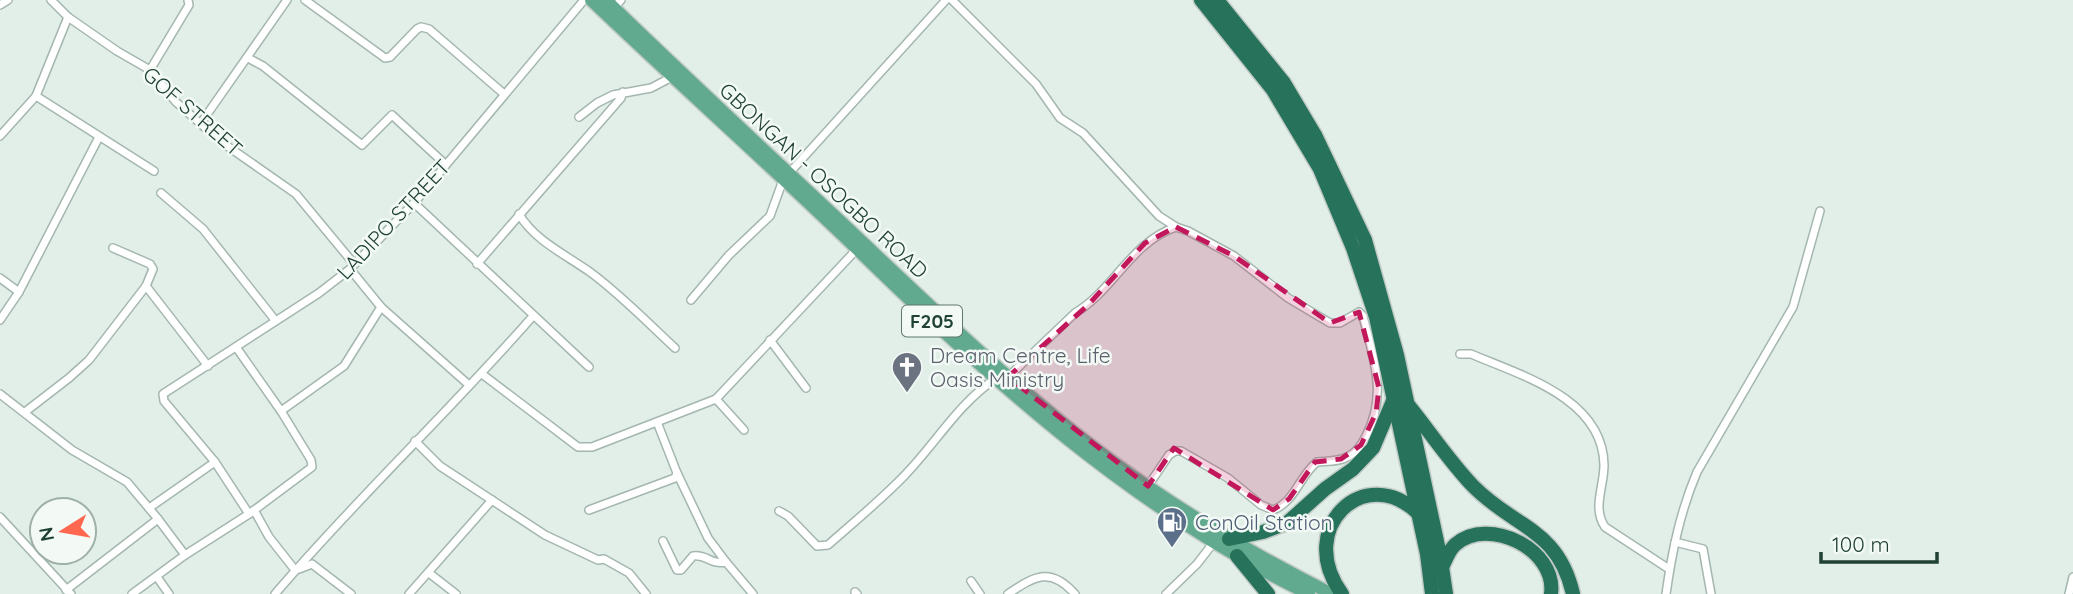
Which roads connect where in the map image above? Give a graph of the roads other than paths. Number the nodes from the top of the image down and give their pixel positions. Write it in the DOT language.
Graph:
graph roads {
  1 [pos="8,0"];
  2 [pos="51,0"];
  3 [pos="188,0"];
  4 [pos="286,0"];
  5 [pos="305,0"];
  6 [pos="584,0"];
  7 [pos="591,0"];
  8 [pos="946,0"];
  9 [pos="952,0"];
  10 [pos="1201,0"];
  11 [pos="1217,0"];
  12 [pos="614,3"];
  13 [pos="0,5"];
  14 [pos="68,17"];
  15 [pos="248,58"];
  16 [pos="149,70"];
  17 [pos="672,77"];
  18 [pos="623,92"];
  19 [pos="504,94"];
  20 [pos="36,96"];
  21 [pos="579,117"];
  22 [pos="201,123"];
  23 [pos="0,136"];
  24 [pos="99,137"];
  25 [pos="445,164"];
  26 [pos="154,171"];
  27 [pos="787,177"];
  28 [pos="161,193"];
  29 [pos="414,202"];
  30 [pos="1820,211"];
  31 [pos="519,214"];
  32 [pos="1159,216"];
  33 [pos="1176,227"];
  34 [pos="1157,235"];
  35 [pos="113,248"];
  36 [pos="857,249"];
  37 [pos="477,264"];
  38 [pos="352,267"];
  39 [pos="0,278"];
  40 [pos="146,286"];
  41 [pos="19,292"];
  42 [pos="691,300"];
  43 [pos="380,307"];
  44 [pos="533,316"];
  45 [pos="0,320"];
  46 [pos="275,320"];
  47 [pos="770,340"];
  48 [pos="236,347"];
  49 [pos="675,348"];
  50 [pos="1460,354"];
  51 [pos="208,366"];
  52 [pos="589,367"];
  53 [pos="482,374"];
  54 [pos="1002,378"];
  55 [pos="469,385"];
  56 [pos="806,388"];
  57 [pos="0,394"];
  58 [pos="716,399"];
  59 [pos="1401,402"];
  60 [pos="281,411"];
  61 [pos="25,412"];
  62 [pos="657,422"];
  63 [pos="744,430"];
  64 [pos="415,441"];
  65 [pos="215,462"];
  66 [pos="677,473"];
  67 [pos="1147,486"];
  68 [pos="492,500"];
  69 [pos="149,508"];
  70 [pos="589,510"];
  71 [pos="779,511"];
  72 [pos="251,512"];
  73 [pos="1419,514"];
  74 [pos="0,517"];
  75 [pos="158,519"];
  76 [pos="1229,539"];
  77 [pos="663,541"];
  78 [pos="1214,542"];
  79 [pos="1675,542"];
  80 [pos="185,555"];
  81 [pos="1237,556"];
  82 [pos="726,562"];
  83 [pos="1442,567"];
  84 [pos="1670,569"];
  85 [pos="295,570"];
  86 [pos="429,573"];
  87 [pos="157,577"];
  88 [pos="2073,577"];
  89 [pos="971,581"];
  90 [pos="69,592"];
  91 [pos="132,594"];
  92 [pos="169,594"];
  93 [pos="275,594"];
  94 [pos="351,594"];
  95 [pos="409,594"];
  96 [pos="456,594"];
  97 [pos="646,594"];
  98 [pos="753,594"];
  99 [pos="980,594"];
  100 [pos="1008,594"];
  101 [pos="1075,594"];
  102 [pos="1166,594"];
  103 [pos="1268,594"];
  104 [pos="1309,594"];
  105 [pos="1332,594"];
  106 [pos="1342,594"];
  107 [pos="1432,594"];
  108 [pos="1446,594"];
  109 [pos="1550,594"];
  110 [pos="1573,594"];
  111 [pos="1665,594"];
  112 [pos="1711,594"];
  113 [pos="2069,594"];
  1 -- 13 [label="street"];
  2 -- 14 [label="street, GOF STREET"];
  3 -- 16 [label="street"];
  4 -- 15 [label="street"];
  5 -- 19 [label="street"];
  6 -- 19 [label="street, LADIPO STREET"];
  7 -- 17 [label="main road, GBONGAN - OSOGBO ROAD / F205"];
  8 -- 27 [label="street"];
  9 -- 32 [label="street"];
  10 -- 59 [label="highway"];
  11 -- 59 [label="highway"];
  12 -- 27 [label="main road, GBONGAN - OSOGBO ROAD / F205"];
  14 -- 16 [label="street, GOF STREET"];
  14 -- 20 [label="street"];
  15 -- 22 [label="street"];
  15 -- 25 [label="street"];
  16 -- 22 [label="street, GOF STREET"];
  17 -- 18 [label="street"];
  17 -- 27 [label="main road, GBONGAN - OSOGBO ROAD / F205"];
  18 -- 21 [label="street"];
  18 -- 31 [label="street"];
  19 -- 25 [label="street, LADIPO STREET"];
  20 -- 23 [label="street"];
  20 -- 24 [label="street"];
  22 -- 38 [label="street, GOF STREET"];
  24 -- 26 [label="street"];
  24 -- 41 [label="street"];
  25 -- 29 [label="street, LADIPO STREET"];
  27 -- 36 [label="main road, GBONGAN - OSOGBO ROAD / F205"];
  27 -- 42 [label="street"];
  27 -- 54 [label="main road, GBONGAN - OSOGBO ROAD / F205"];
  28 -- 46 [label="street"];
  29 -- 37 [label="street"];
  29 -- 38 [label="street, LADIPO STREET"];
  30 -- 79 [label="street"];
  31 -- 37 [label="street"];
  31 -- 49 [label="street"];
  32 -- 33 [label="street"];
  32 -- 34 [label="street"];
  33 -- 34 [label="street"];
  33 -- 67 [label="street"];
  34 -- 54 [label="street"];
  35 -- 40 [label="street"];
  36 -- 47 [label="street"];
  36 -- 54 [label="main road, GBONGAN - OSOGBO ROAD / F205"];
  37 -- 44 [label="street"];
  38 -- 43 [label="street, GOF STREET"];
  38 -- 46 [label="street, LADIPO STREET"];
  39 -- 41 [label="street"];
  40 -- 51 [label="street"];
  40 -- 61 [label="street"];
  41 -- 45 [label="street"];
  43 -- 55 [label="street, GOF STREET"];
  43 -- 60 [label="street"];
  44 -- 52 [label="street"];
  44 -- 53 [label="street"];
  46 -- 48 [label="street, LADIPO STREET"];
  47 -- 56 [label="street"];
  47 -- 58 [label="street"];
  48 -- 51 [label="street, LADIPO STREET"];
  48 -- 60 [label="street"];
  50 -- 84 [label="street"];
  51 -- 65 [label="street, LADIPO STREET"];
  53 -- 55 [label="street"];
  53 -- 62 [label="street"];
  54 -- 67 [label="main road, GBONGAN - OSOGBO ROAD / F205"];
  54 -- 71 [label="street"];
  54 -- 78 [label="main road, GBONGAN - OSOGBO ROAD / F205"];
  55 -- 64 [label="street"];
  57 -- 61 [label="street"];
  58 -- 62 [label="street"];
  58 -- 63 [label="street"];
  59 -- 73 [label="highway"];
  59 -- 76 [label="highway"];
  59 -- 83 [label="highway"];
  59 -- 110 [label="highway"];
  60 -- 72 [label="street"];
  61 -- 69 [label="street"];
  62 -- 66 [label="street"];
  64 -- 68 [label="street"];
  64 -- 85 [label="street"];
  65 -- 69 [label="street"];
  65 -- 72 [label="street"];
  66 -- 70 [label="street"];
  66 -- 82 [label="street"];
  67 -- 76 [label="main road, GBONGAN - OSOGBO ROAD / F205"];
  68 -- 86 [label="street"];
  68 -- 97 [label="street"];
  69 -- 75 [label="street"];
  72 -- 80 [label="street"];
  72 -- 85 [label="street"];
  73 -- 106 [label="highway"];
  73 -- 107 [label="highway"];
  74 -- 90 [label="street"];
  75 -- 80 [label="street"];
  75 -- 90 [label="street"];
  76 -- 105 [label="main road, GBONGAN - OSOGBO ROAD / F205"];
  77 -- 82 [label="street"];
  78 -- 81 [label="main road, GBONGAN - OSOGBO ROAD / F205"];
  78 -- 102 [label="street"];
  79 -- 84 [label="street"];
  79 -- 112 [label="street"];
  80 -- 87 [label="street"];
  81 -- 103 [label="highway"];
  81 -- 104 [label="main road, GBONGAN - OSOGBO ROAD / F205"];
  82 -- 98 [label="street"];
  83 -- 108 [label="highway"];
  83 -- 109 [label="highway"];
  84 -- 111 [label="street"];
  85 -- 93 [label="street"];
  85 -- 94 [label="street"];
  86 -- 95 [label="street"];
  86 -- 96 [label="street"];
  87 -- 91 [label="street"];
  87 -- 92 [label="street"];
  88 -- 113 [label="street"];
  89 -- 99 [label="street"];
  100 -- 101 [label="street"];
}
